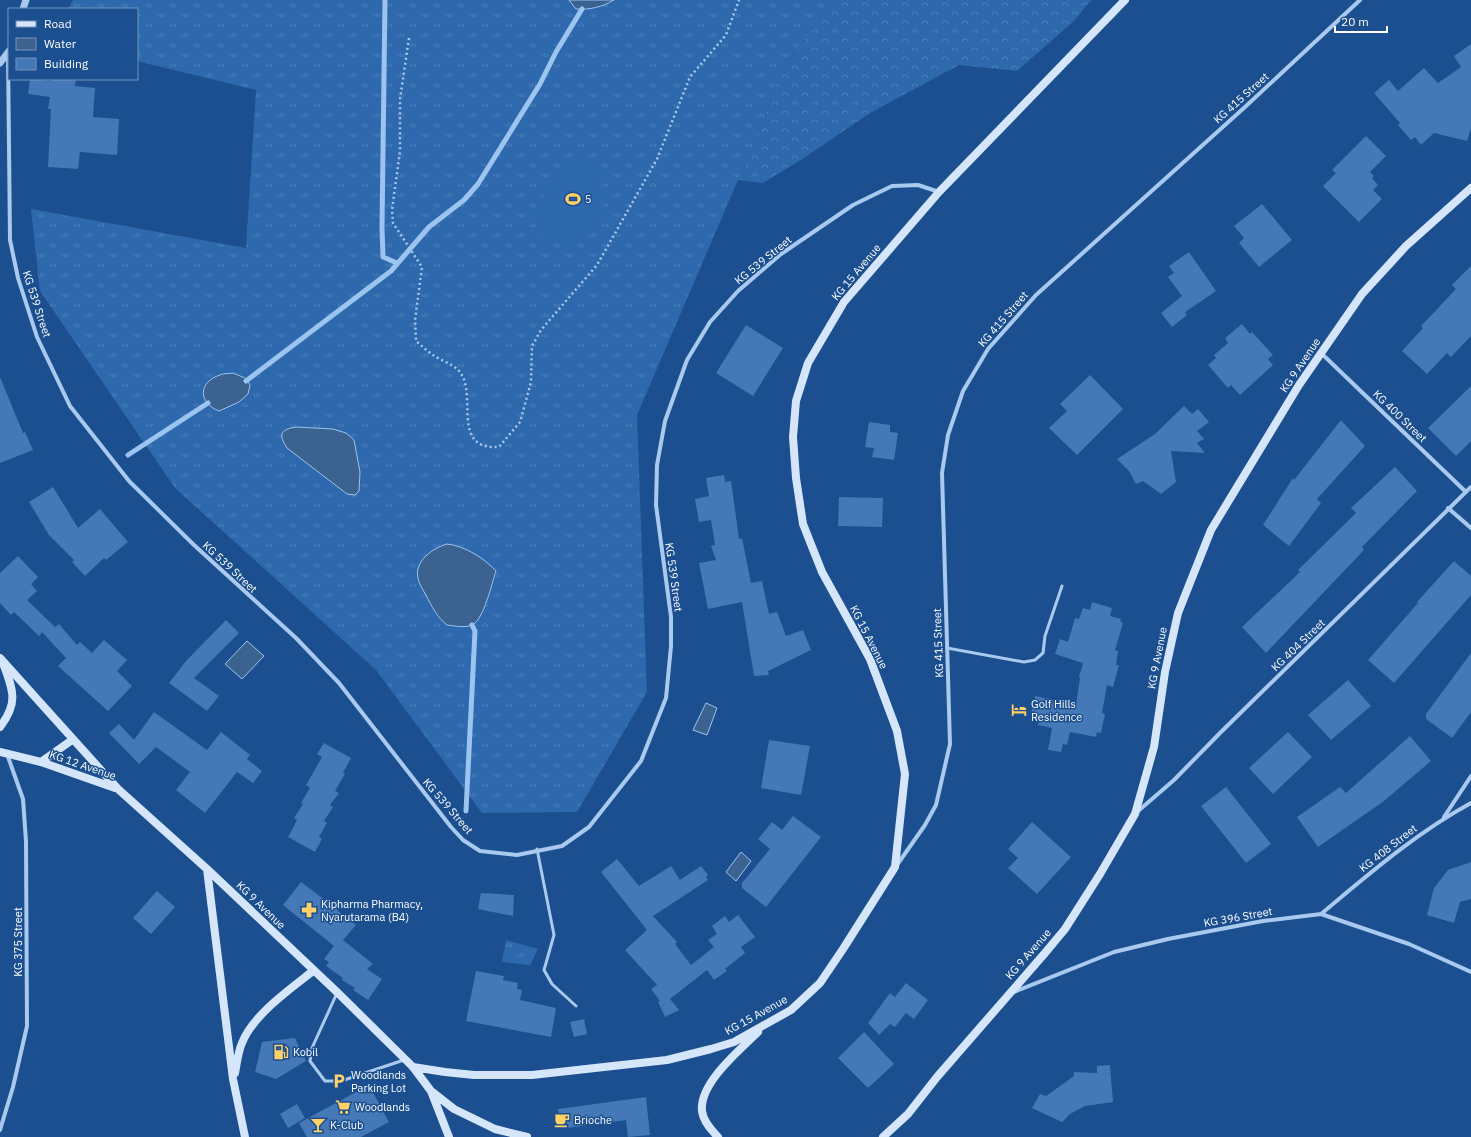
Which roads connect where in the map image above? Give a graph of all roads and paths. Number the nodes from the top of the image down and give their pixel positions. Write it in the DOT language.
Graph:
graph roads {
  1 [pos="739,0"];
  2 [pos="1124,0"];
  3 [pos="1360,0"];
  4 [pos="409,38"];
  5 [pos="8,53"];
  6 [pos="0,63"];
  7 [pos="9,80"];
  8 [pos="1471,188"];
  9 [pos="939,192"];
  10 [pos="1321,353"];
  11 [pos="1471,487"];
  12 [pos="1466,492"];
  13 [pos="1448,508"];
  14 [pos="1471,528"];
  15 [pos="1062,586"];
  16 [pos="947,648"];
  17 [pos="0,658"];
  18 [pos="0,727"];
  19 [pos="72,740"];
  20 [pos="3,753"];
  21 [pos="41,762"];
  22 [pos="1471,776"];
  23 [pos="118,788"];
  24 [pos="1471,803"];
  25 [pos="1135,814"];
  26 [pos="1443,818"];
  27 [pos="537,849"];
  28 [pos="895,867"];
  29 [pos="207,869"];
  30 [pos="1320,914"];
  31 [pos="313,971"];
  32 [pos="1471,972"];
  33 [pos="338,993"];
  34 [pos="1008,994"];
  35 [pos="576,1006"];
  36 [pos="763,1026"];
  37 [pos="406,1059"];
  38 [pos="413,1067"];
  39 [pos="233,1079"];
  40 [pos="431,1092"];
  41 [pos="0,1130"];
  42 [pos="495,1133"];
  43 [pos="245,1137"];
  44 [pos="449,1137"];
  45 [pos="528,1137"];
  46 [pos="718,1137"];
  47 [pos="883,1137"];
  1 -- 4 [label="path"];
  2 -- 9 [label="main road, KG 15 Avenue"];
  3 -- 16 [label="street, KG 415 Street"];
  5 -- 6 [label="street"];
  7 -- 27 [label="street, KG 539 Street"];
  8 -- 10 [label="main road, KG 9 Avenue"];
  9 -- 27 [label="street, KG 539 Street"];
  9 -- 28 [label="main road, KG 15 Avenue"];
  10 -- 12 [label="street, KG 400 Street"];
  10 -- 25 [label="main road, KG 9 Avenue"];
  11 -- 12 [label="street, KG 404 Street"];
  12 -- 13 [label="street, KG 404 Street"];
  13 -- 14 [label="street"];
  13 -- 25 [label="street, KG 404 Street"];
  15 -- 16 [label="lane"];
  16 -- 28 [label="street, KG 415 Street"];
  17 -- 18 [label="main road"];
  17 -- 19 [label="main road, KG 9 Avenue"];
  19 -- 21 [label="main road, KG 12 Avenue"];
  19 -- 23 [label="main road, KG 9 Avenue"];
  20 -- 21 [label="main road, KG 12 Avenue"];
  20 -- 41 [label="street, KG 375 Street"];
  21 -- 23 [label="main road, KG 12 Avenue"];
  22 -- 26 [label="street"];
  23 -- 29 [label="main road, KG 9 Avenue"];
  24 -- 26 [label="street, KG 408 Street"];
  25 -- 34 [label="main road, KG 9 Avenue"];
  26 -- 30 [label="street, KG 408 Street"];
  27 -- 35 [label="lane"];
  28 -- 36 [label="main road, KG 15 Avenue"];
  29 -- 31 [label="main road, KG 9 Avenue"];
  29 -- 39 [label="main road"];
  30 -- 32 [label="street, KG 396 Street"];
  30 -- 34 [label="street, KG 396 Street"];
  31 -- 33 [label="main road, KG 9 Avenue"];
  31 -- 39 [label="main road"];
  33 -- 37 [label="main road, KG 9 Avenue"];
  33 -- 37 [label="lane"];
  34 -- 47 [label="main road, KG 9 Avenue"];
  36 -- 38 [label="main road, KG 15 Avenue"];
  36 -- 46 [label="main road"];
  37 -- 38 [label="main road, KG 9 Avenue"];
  38 -- 40 [label="main road, KG 9 Avenue"];
  39 -- 43 [label="main road"];
  40 -- 42 [label="main road, KG 9 Avenue"];
  40 -- 44 [label="main road"];
  42 -- 45 [label="main road, KG 9 Avenue"];
}
